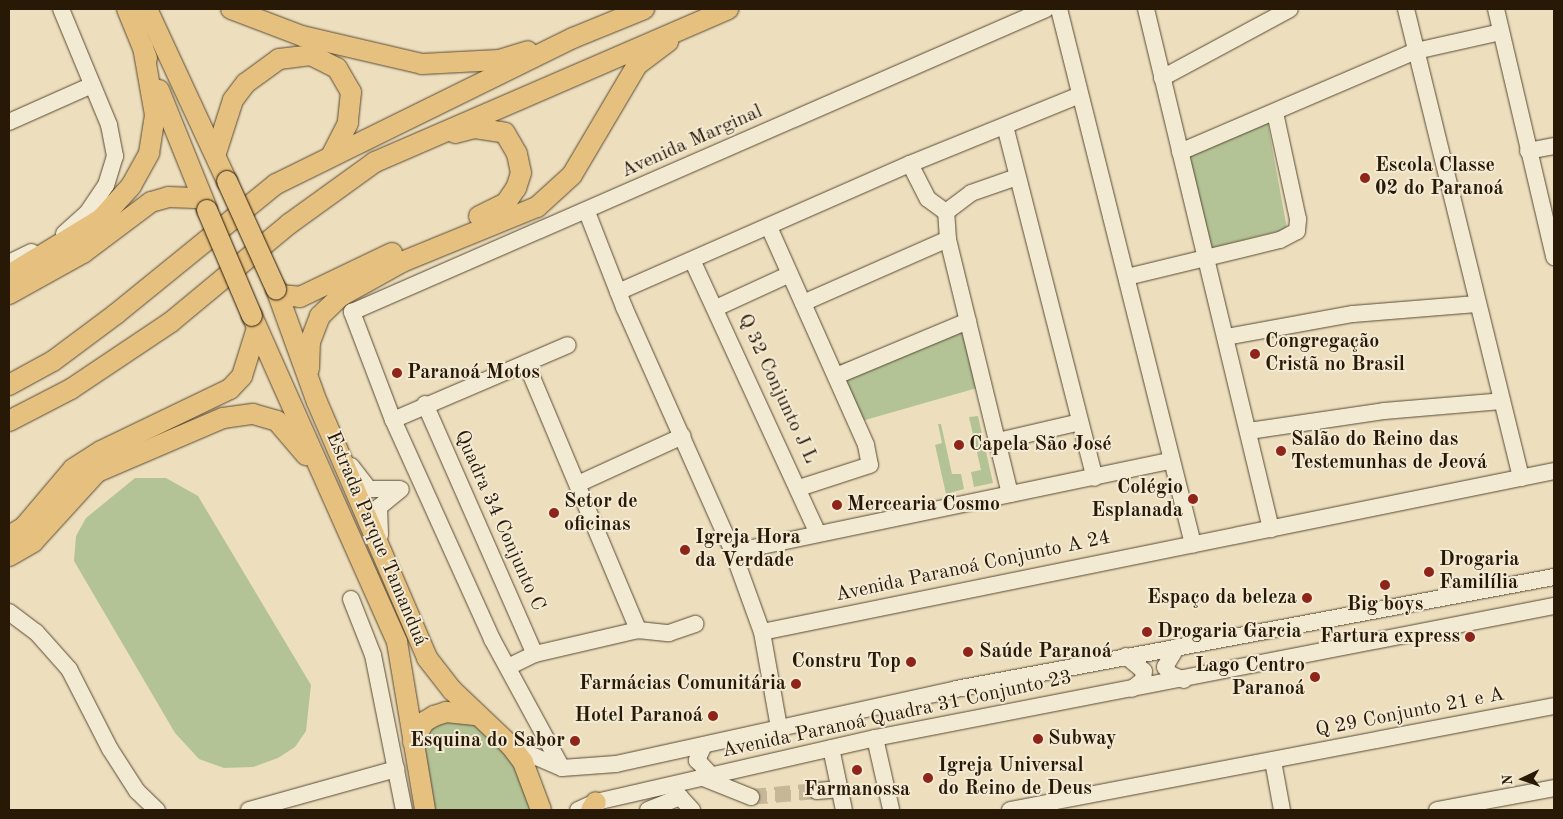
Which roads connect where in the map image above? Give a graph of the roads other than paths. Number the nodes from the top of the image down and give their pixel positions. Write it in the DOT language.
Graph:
graph roads {
  1 [pos="61,9"];
  2 [pos="127,9"];
  3 [pos="147,9"];
  4 [pos="231,9"];
  5 [pos="644,9"];
  6 [pos="728,9"];
  7 [pos="1046,9"];
  8 [pos="1059,9"];
  9 [pos="1146,9"];
  10 [pos="1290,9"];
  11 [pos="1406,9"];
  12 [pos="1496,9"];
  13 [pos="696,22"];
  14 [pos="1501,32"];
  15 [pos="573,38"];
  16 [pos="143,47"];
  17 [pos="1416,51"];
  18 [pos="1162,78"];
  19 [pos="92,85"];
  20 [pos="1080,95"];
  21 [pos="1275,113"];
  22 [pos="9,122"];
  23 [pos="1004,126"];
  24 [pos="412,143"];
  25 [pos="1554,146"];
  26 [pos="1528,151"];
  27 [pos="1180,152"];
  28 [pos="216,153"];
  29 [pos="332,155"];
  30 [pos="910,164"];
  31 [pos="1017,177"];
  32 [pos="204,204"];
  33 [pos="537,207"];
  34 [pos="588,212"];
  35 [pos="946,212"];
  36 [pos="546,227"];
  37 [pos="769,227"];
  38 [pos="948,239"];
  39 [pos="1207,257"];
  40 [pos="1554,257"];
  41 [pos="693,262"];
  42 [pos="9,263"];
  43 [pos="790,274"];
  44 [pos="9,275"];
  45 [pos="1127,277"];
  46 [pos="278,292"];
  47 [pos="618,292"];
  48 [pos="9,294"];
  49 [pos="804,303"];
  50 [pos="1477,304"];
  51 [pos="716,308"];
  52 [pos="968,321"];
  53 [pos="255,322"];
  54 [pos="1226,337"];
  55 [pos="568,345"];
  56 [pos="526,362"];
  57 [pos="836,376"];
  58 [pos="308,378"];
  59 [pos="9,385"];
  60 [pos="316,402"];
  61 [pos="1502,402"];
  62 [pos="425,404"];
  63 [pos="393,420"];
  64 [pos="9,421"];
  65 [pos="1080,422"];
  66 [pos="1248,431"];
  67 [pos="683,436"];
  68 [pos="998,441"];
  69 [pos="1170,461"];
  70 [pos="1554,472"];
  71 [pos="1095,478"];
  72 [pos="1521,478"];
  73 [pos="420,480"];
  74 [pos="578,484"];
  75 [pos="799,488"];
  76 [pos="400,490"];
  77 [pos="1010,494"];
  78 [pos="340,507"];
  79 [pos="1271,529"];
  80 [pos="817,531"];
  81 [pos="9,536"];
  82 [pos="1193,544"];
  83 [pos="733,552"];
  84 [pos="9,556"];
  85 [pos="388,574"];
  86 [pos="1554,576"];
  87 [pos="351,599"];
  88 [pos="1554,606"];
  89 [pos="9,612"];
  90 [pos="695,624"];
  91 [pos="638,630"];
  92 [pos="762,632"];
  93 [pos="1176,647"];
  94 [pos="535,654"];
  95 [pos="1126,656"];
  96 [pos="510,671"];
  97 [pos="1184,680"];
  98 [pos="1132,689"];
  99 [pos="1554,706"];
  100 [pos="477,715"];
  101 [pos="388,726"];
  102 [pos="778,727"];
  103 [pos="412,732"];
  104 [pos="875,738"];
  105 [pos="704,745"];
  106 [pos="511,746"];
  107 [pos="831,748"];
  108 [pos="1273,761"];
  109 [pos="562,768"];
  110 [pos="396,769"];
  111 [pos="706,776"];
  112 [pos="1554,788"];
  113 [pos="838,789"];
  114 [pos="817,791"];
  115 [pos="750,796"];
  116 [pos="652,800"];
  117 [pos="594,806"];
  118 [pos="891,809"];
  119 [pos="156,810"];
  120 [pos="250,810"];
  121 [pos="404,810"];
  122 [pos="425,810"];
  123 [pos="541,810"];
  124 [pos="578,810"];
  125 [pos="692,810"];
  126 [pos="844,810"];
  127 [pos="1010,810"];
  128 [pos="1282,810"];
  129 [pos="1437,810"];
  1 -- 19 [label="street"];
  2 -- 16 [label="main road"];
  3 -- 28 [label="main road, Estrada Parque Tamanduá"];
  4 -- 15 [label="main road"];
  5 -- 15 [label="main road"];
  6 -- 13 [label="main road"];
  7 -- 34 [label="street, Avenida Marginal"];
  8 -- 20 [label="street"];
  9 -- 18 [label="street"];
  10 -- 18 [label="street"];
  11 -- 17 [label="street"];
  12 -- 14 [label="street"];
  13 -- 24 [label="main road"];
  13 -- 33 [label="main road"];
  14 -- 17 [label="street"];
  14 -- 26 [label="street"];
  15 -- 29 [label="main road"];
  16 -- 32 [label="main road, Estrada Parque Tamanduá"];
  16 -- 44 [label="main road"];
  17 -- 21 [label="street"];
  17 -- 50 [label="street"];
  18 -- 27 [label="street"];
  19 -- 22 [label="street"];
  19 -- 42 [label="street"];
  20 -- 23 [label="street"];
  20 -- 45 [label="street"];
  21 -- 27 [label="street"];
  21 -- 39 [label="street"];
  23 -- 30 [label="street"];
  23 -- 31 [label="street"];
  24 -- 46 [label="main road"];
  24 -- 64 [label="main road"];
  25 -- 26 [label="street"];
  26 -- 40 [label="street"];
  27 -- 39 [label="street"];
  28 -- 29 [label="main road"];
  28 -- 46 [label="main road, Estrada Parque Tamanduá, bridge"];
  29 -- 59 [label="main road"];
  30 -- 35 [label="street"];
  30 -- 37 [label="street"];
  31 -- 35 [label="street"];
  31 -- 65 [label="street"];
  32 -- 48 [label="main road"];
  32 -- 53 [label="main road, Estrada Parque Tamanduá, bridge"];
  33 -- 36 [label="street"];
  33 -- 58 [label="main road"];
  34 -- 36 [label="street, Avenida Marginal"];
  34 -- 47 [label="street"];
  35 -- 38 [label="street"];
  36 -- 63 [label="street, Avenida Marginal"];
  37 -- 41 [label="street"];
  37 -- 43 [label="street"];
  38 -- 49 [label="street"];
  38 -- 52 [label="street"];
  39 -- 45 [label="street"];
  39 -- 54 [label="street"];
  41 -- 47 [label="street"];
  41 -- 51 [label="street, Q 32 Conjunto J L"];
  43 -- 49 [label="street"];
  43 -- 51 [label="street"];
  45 -- 69 [label="street"];
  46 -- 58 [label="main road, Estrada Parque Tamanduá"];
  47 -- 67 [label="street"];
  49 -- 57 [label="street"];
  50 -- 54 [label="street"];
  50 -- 61 [label="street"];
  51 -- 75 [label="street, Q 32 Conjunto J L"];
  52 -- 57 [label="street"];
  52 -- 68 [label="street"];
  53 -- 78 [label="main road, Estrada Parque Tamanduá"];
  53 -- 81 [label="main road"];
  54 -- 66 [label="street"];
  55 -- 56 [label="street"];
  56 -- 62 [label="street"];
  56 -- 74 [label="street"];
  57 -- 75 [label="street"];
  58 -- 60 [label="main road, Estrada Parque Tamanduá"];
  60 -- 76 [label="street"];
  60 -- 85 [label="main road, Estrada Parque Tamanduá"];
  61 -- 66 [label="street"];
  61 -- 72 [label="street"];
  62 -- 63 [label="street"];
  62 -- 94 [label="street, Quadra 34 Conjunto C"];
  63 -- 73 [label="street"];
  65 -- 68 [label="street"];
  65 -- 71 [label="street"];
  66 -- 79 [label="street"];
  67 -- 74 [label="street"];
  67 -- 83 [label="street"];
  68 -- 77 [label="street"];
  69 -- 71 [label="street"];
  69 -- 82 [label="street"];
  70 -- 72 [label="street, Avenida Paranoá Conjunto A 24"];
  71 -- 77 [label="street"];
  72 -- 79 [label="street, Avenida Paranoá Conjunto A 24"];
  73 -- 76 [label="street"];
  73 -- 96 [label="street"];
  74 -- 91 [label="street"];
  75 -- 80 [label="street, Q 32 Conjunto J L"];
  76 -- 85 [label="street"];
  77 -- 80 [label="street"];
  78 -- 84 [label="main road"];
  78 -- 103 [label="main road, Estrada Parque Tamanduá"];
  79 -- 82 [label="street, Avenida Paranoá Conjunto A 24"];
  80 -- 83 [label="street"];
  82 -- 92 [label="street, Avenida Paranoá Conjunto A 24"];
  83 -- 92 [label="street"];
  85 -- 100 [label="main road, Estrada Parque Tamanduá"];
  86 -- 93 [label="street"];
  87 -- 101 [label="street"];
  88 -- 97 [label="street, Avenida Paranoá Quadra 31 Conjunto 23"];
  89 -- 119 [label="street"];
  90 -- 91 [label="street"];
  91 -- 94 [label="street"];
  92 -- 102 [label="street"];
  93 -- 95 [label="street"];
  93 -- 97 [label="street"];
  94 -- 96 [label="street"];
  95 -- 98 [label="street"];
  95 -- 102 [label="street"];
  96 -- 109 [label="street"];
  97 -- 98 [label="street, Avenida Paranoá Quadra 31 Conjunto 23"];
  98 -- 104 [label="street, Avenida Paranoá Quadra 31 Conjunto 23"];
  99 -- 108 [label="street, Q 29 Conjunto 21 e A"];
  100 -- 103 [label="main road"];
  100 -- 106 [label="main road, Estrada Parque Tamanduá"];
  101 -- 103 [label="street"];
  101 -- 110 [label="street"];
  102 -- 105 [label="street"];
  103 -- 122 [label="main road, Estrada Parque Tamanduá"];
  104 -- 107 [label="street, Avenida Paranoá Quadra 31 Conjunto 23"];
  104 -- 118 [label="street"];
  105 -- 109 [label="street"];
  105 -- 111 [label="street"];
  106 -- 109 [label="street"];
  106 -- 123 [label="main road, Estrada Parque Tamanduá"];
  107 -- 111 [label="street, Avenida Paranoá Quadra 31 Conjunto 23"];
  107 -- 113 [label="street"];
  108 -- 127 [label="street, Q 29 Conjunto 21 e A"];
  108 -- 128 [label="street"];
  110 -- 120 [label="street"];
  110 -- 121 [label="street"];
  111 -- 115 [label="street"];
  111 -- 116 [label="street, Avenida Paranoá Quadra 31 Conjunto 23"];
  112 -- 129 [label="street"];
  113 -- 114 [label="street"];
  113 -- 126 [label="street"];
  116 -- 117 [label="street, Avenida Paranoá Quadra 31 Conjunto 23"];
  116 -- 125 [label="street"];
  117 -- 124 [label="street, Avenida Paranoá Quadra 31 Conjunto 23"];
}
